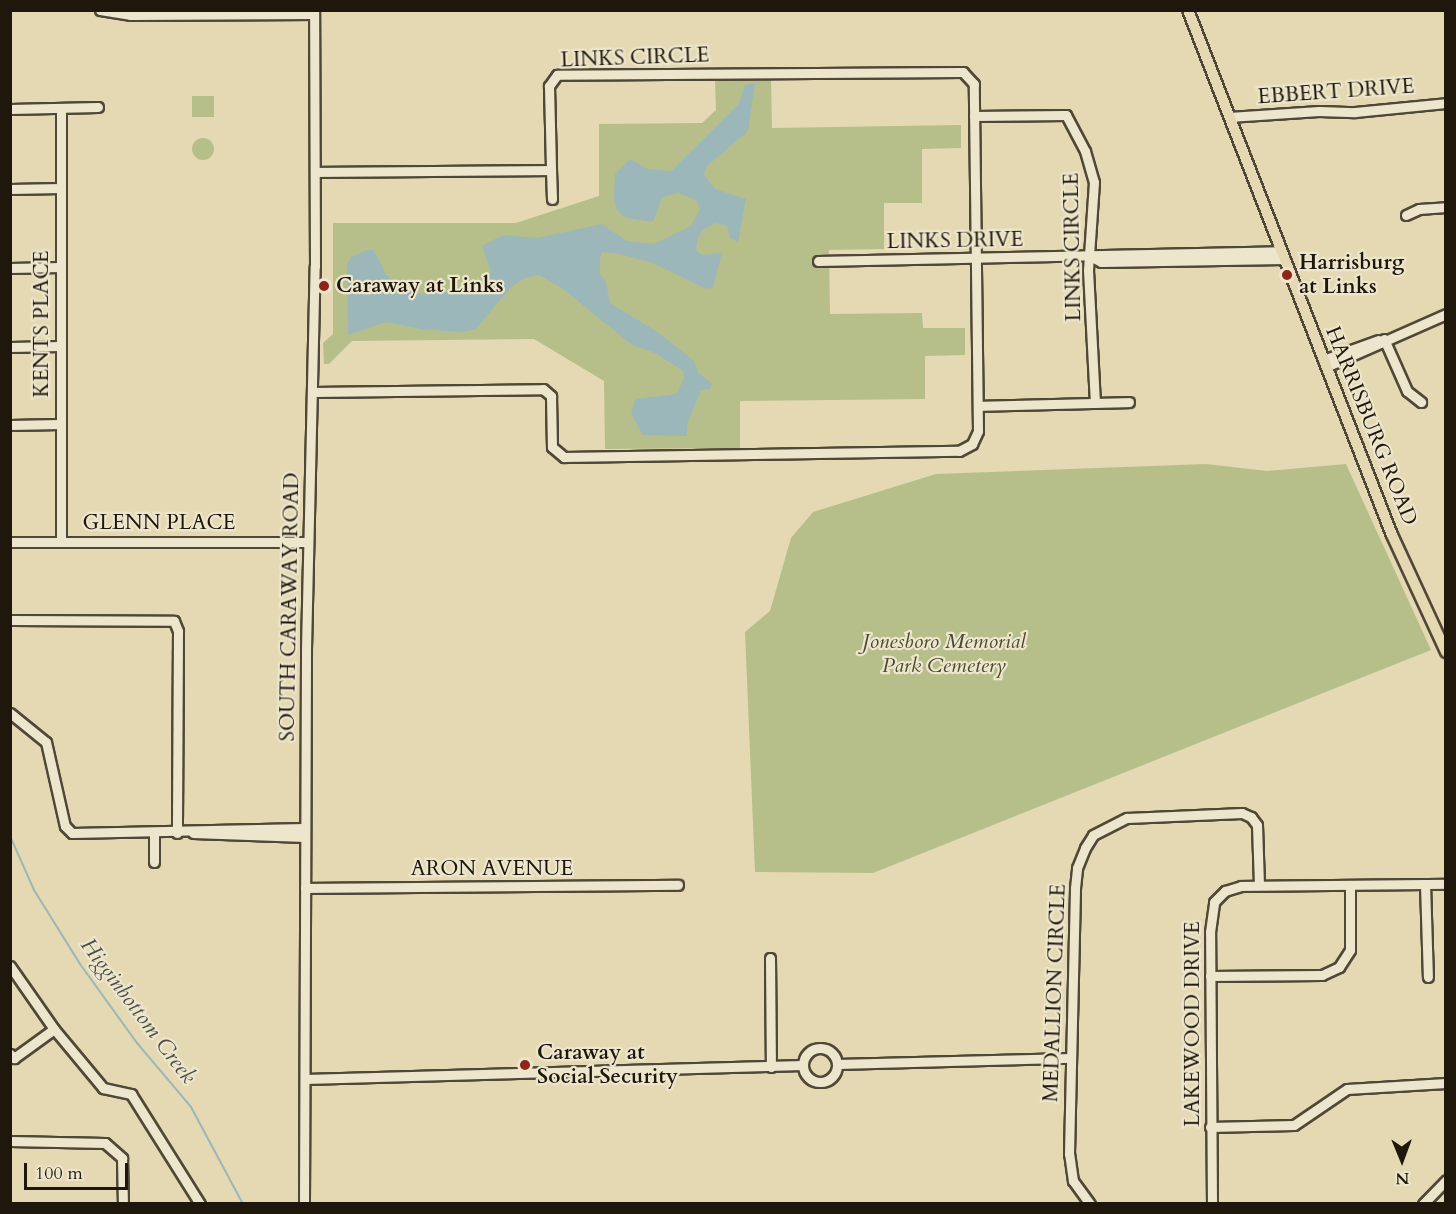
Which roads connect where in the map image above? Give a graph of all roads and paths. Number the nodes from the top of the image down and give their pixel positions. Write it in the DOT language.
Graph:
graph roads {
  1 [pos="100,10"];
  2 [pos="1188,10"];
  3 [pos="314,12"];
  4 [pos="130,13"];
  5 [pos="221,13"];
  6 [pos="1446,103"];
  7 [pos="98,107"];
  8 [pos="61,108"];
  9 [pos="10,109"];
  10 [pos="974,116"];
  11 [pos="1229,117"];
  12 [pos="551,170"];
  13 [pos="315,172"];
  14 [pos="61,188"];
  15 [pos="10,189"];
  16 [pos="552,199"];
  17 [pos="1446,207"];
  18 [pos="1406,215"];
  19 [pos="1282,255"];
  20 [pos="1092,257"];
  21 [pos="976,258"];
  22 [pos="818,261"];
  23 [pos="61,267"];
  24 [pos="10,268"];
  25 [pos="1446,314"];
  26 [pos="1384,339"];
  27 [pos="60,346"];
  28 [pos="10,347"];
  29 [pos="1325,363"];
  30 [pos="312,392"];
  31 [pos="1129,402"];
  32 [pos="1420,402"];
  33 [pos="1095,403"];
  34 [pos="978,406"];
  35 [pos="60,424"];
  36 [pos="10,425"];
  37 [pos="61,541"];
  38 [pos="10,542"];
  39 [pos="308,542"];
  40 [pos="10,620"];
  41 [pos="1446,652"];
  42 [pos="10,713"];
  43 [pos="305,832"];
  44 [pos="182,833"];
  45 [pos="154,834"];
  46 [pos="154,862"];
  47 [pos="1425,884"];
  48 [pos="1446,884"];
  49 [pos="678,885"];
  50 [pos="1259,885"];
  51 [pos="1350,885"];
  52 [pos="305,888"];
  53 [pos="770,958"];
  54 [pos="10,966"];
  55 [pos="1210,976"];
  56 [pos="1428,977"];
  57 [pos="54,1029"];
  58 [pos="10,1054"];
  59 [pos="1071,1059"];
  60 [pos="837,1064"];
  61 [pos="803,1065"];
  62 [pos="771,1067"];
  63 [pos="305,1078"];
  64 [pos="1446,1083"];
  65 [pos="1210,1127"];
  66 [pos="10,1141"];
  67 [pos="1446,1180"];
  68 [pos="123,1203"];
  69 [pos="200,1203"];
  70 [pos="304,1203"];
  71 [pos="1090,1203"];
  72 [pos="1212,1203"];
  73 [pos="1423,1203"];
  1 -- 4 [label="street"];
  2 -- 11 [label="main road, HARRISBURG ROAD"];
  3 -- 5 [label="street"];
  3 -- 13 [label="street, SOUTH CARAWAY ROAD"];
  4 -- 5 [label="street"];
  6 -- 11 [label="street, EBBERT DRIVE"];
  7 -- 8 [label="street"];
  8 -- 9 [label="street"];
  8 -- 14 [label="street, KENTS PLACE"];
  10 -- 12 [label="street, LINKS CIRCLE"];
  10 -- 20 [label="street, LINKS CIRCLE"];
  10 -- 21 [label="street, LINKS CIRCLE"];
  11 -- 19 [label="main road, HARRISBURG ROAD"];
  12 -- 13 [label="street"];
  12 -- 16 [label="street"];
  13 -- 30 [label="street, SOUTH CARAWAY ROAD"];
  14 -- 15 [label="street"];
  14 -- 23 [label="street, KENTS PLACE"];
  17 -- 18 [label="street"];
  19 -- 20 [label="street, LINKS DRIVE"];
  19 -- 29 [label="main road, HARRISBURG ROAD"];
  20 -- 21 [label="street, LINKS DRIVE"];
  20 -- 33 [label="street, LINKS CIRCLE"];
  21 -- 22 [label="street, LINKS DRIVE"];
  21 -- 34 [label="street, LINKS CIRCLE"];
  23 -- 24 [label="street"];
  23 -- 27 [label="street, KENTS PLACE"];
  25 -- 26 [label="street"];
  26 -- 29 [label="street"];
  26 -- 32 [label="street"];
  27 -- 28 [label="street"];
  27 -- 35 [label="street, KENTS PLACE"];
  29 -- 41 [label="main road, HARRISBURG ROAD"];
  30 -- 34 [label="street, LINKS CIRCLE"];
  30 -- 39 [label="street, SOUTH CARAWAY ROAD"];
  31 -- 33 [label="street"];
  33 -- 34 [label="street"];
  35 -- 36 [label="street"];
  35 -- 37 [label="street, KENTS PLACE"];
  37 -- 38 [label="street, GLENN PLACE"];
  37 -- 39 [label="street, GLENN PLACE"];
  39 -- 43 [label="street, SOUTH CARAWAY ROAD"];
  40 -- 44 [label="street"];
  42 -- 45 [label="street"];
  43 -- 44 [label="street"];
  43 -- 52 [label="street, SOUTH CARAWAY ROAD"];
  44 -- 45 [label="street"];
  45 -- 46 [label="street"];
  47 -- 48 [label="street, LAKEWOOD DRIVE"];
  47 -- 51 [label="street, LAKEWOOD DRIVE"];
  47 -- 56 [label="street"];
  49 -- 52 [label="street, ARON AVENUE"];
  50 -- 51 [label="street, LAKEWOOD DRIVE"];
  50 -- 55 [label="street, LAKEWOOD DRIVE"];
  50 -- 59 [label="street, MEDALLION CIRCLE"];
  51 -- 55 [label="street"];
  52 -- 63 [label="street, SOUTH CARAWAY ROAD"];
  53 -- 62 [label="street"];
  54 -- 57 [label="street"];
  55 -- 65 [label="street, LAKEWOOD DRIVE"];
  57 -- 58 [label="street"];
  57 -- 69 [label="street"];
  59 -- 60 [label="street"];
  59 -- 71 [label="street, MEDALLION CIRCLE"];
  60 -- 61 [label="street"];
  60 -- 61 [label="street"];
  61 -- 62 [label="street"];
  62 -- 63 [label="street"];
  63 -- 70 [label="street, SOUTH CARAWAY ROAD"];
  64 -- 65 [label="street"];
  65 -- 72 [label="street, LAKEWOOD DRIVE"];
  66 -- 68 [label="street"];
  67 -- 73 [label="street"];
}
